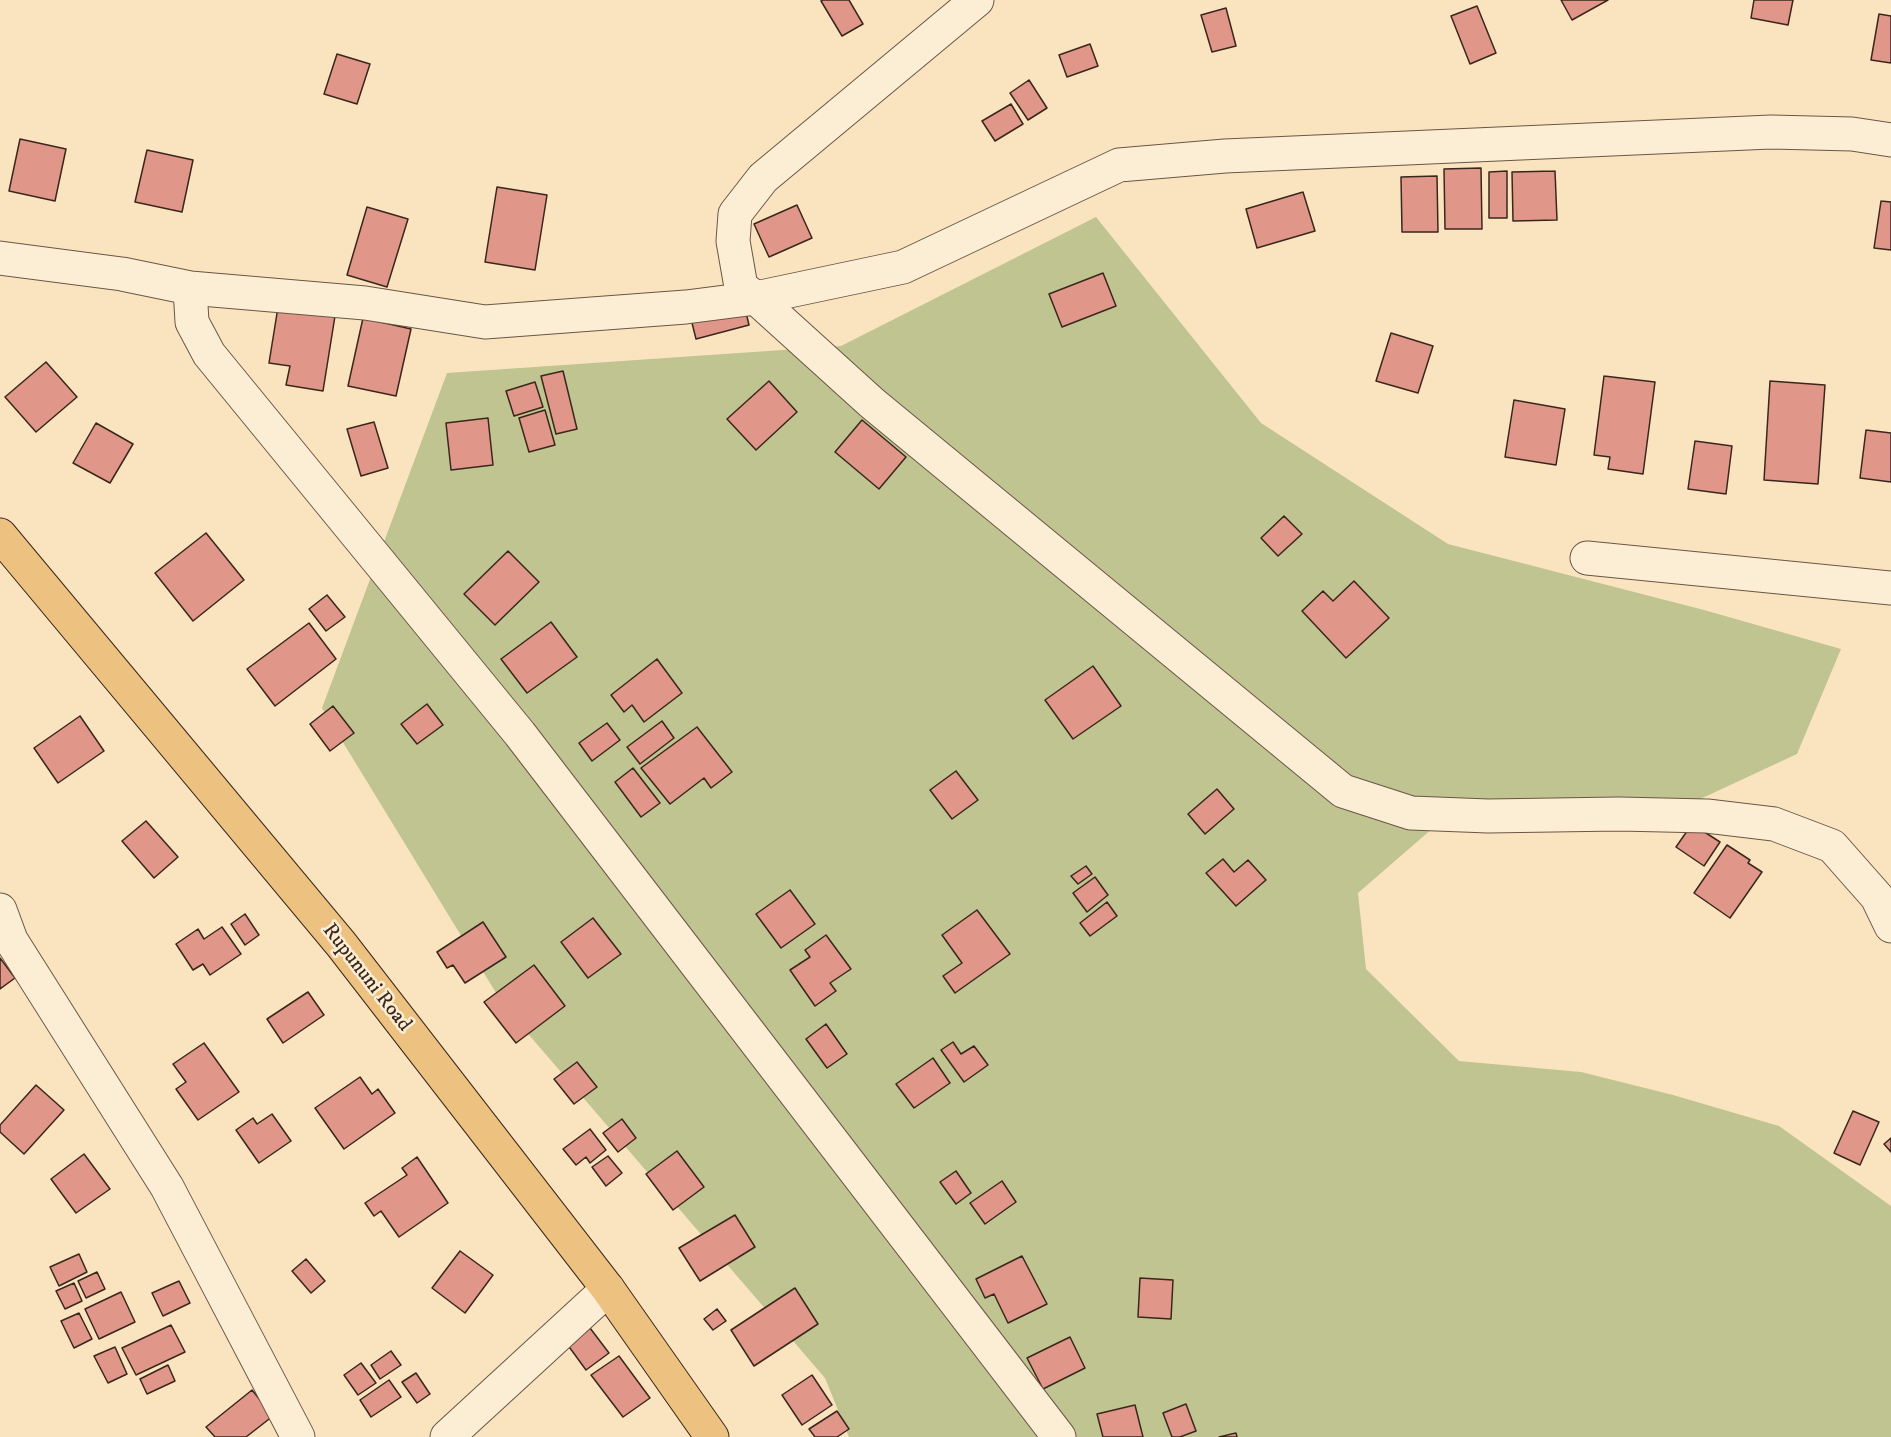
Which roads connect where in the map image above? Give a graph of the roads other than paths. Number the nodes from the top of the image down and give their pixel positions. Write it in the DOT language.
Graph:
graph roads {
  1 [pos="977,0"];
  2 [pos="1891,140"];
  3 [pos="0,258"];
  4 [pos="190,288"];
  5 [pos="756,298"];
  6 [pos="0,535"];
  7 [pos="1587,558"];
  8 [pos="1891,588"];
  9 [pos="0,910"];
  10 [pos="1891,926"];
  11 [pos="608,1289"];
  12 [pos="298,1437"];
  13 [pos="447,1437"];
  14 [pos="712,1437"];
  15 [pos="1059,1437"];
  1 -- 5 [label="street"];
  2 -- 5 [label="street"];
  3 -- 4 [label="street"];
  4 -- 5 [label="street"];
  4 -- 15 [label="street"];
  5 -- 10 [label="street"];
  6 -- 11 [label="main road, Rupununi Road"];
  7 -- 8 [label="street"];
  9 -- 12 [label="street"];
  11 -- 13 [label="street"];
  11 -- 14 [label="main road, Rupununi Road"];
}
